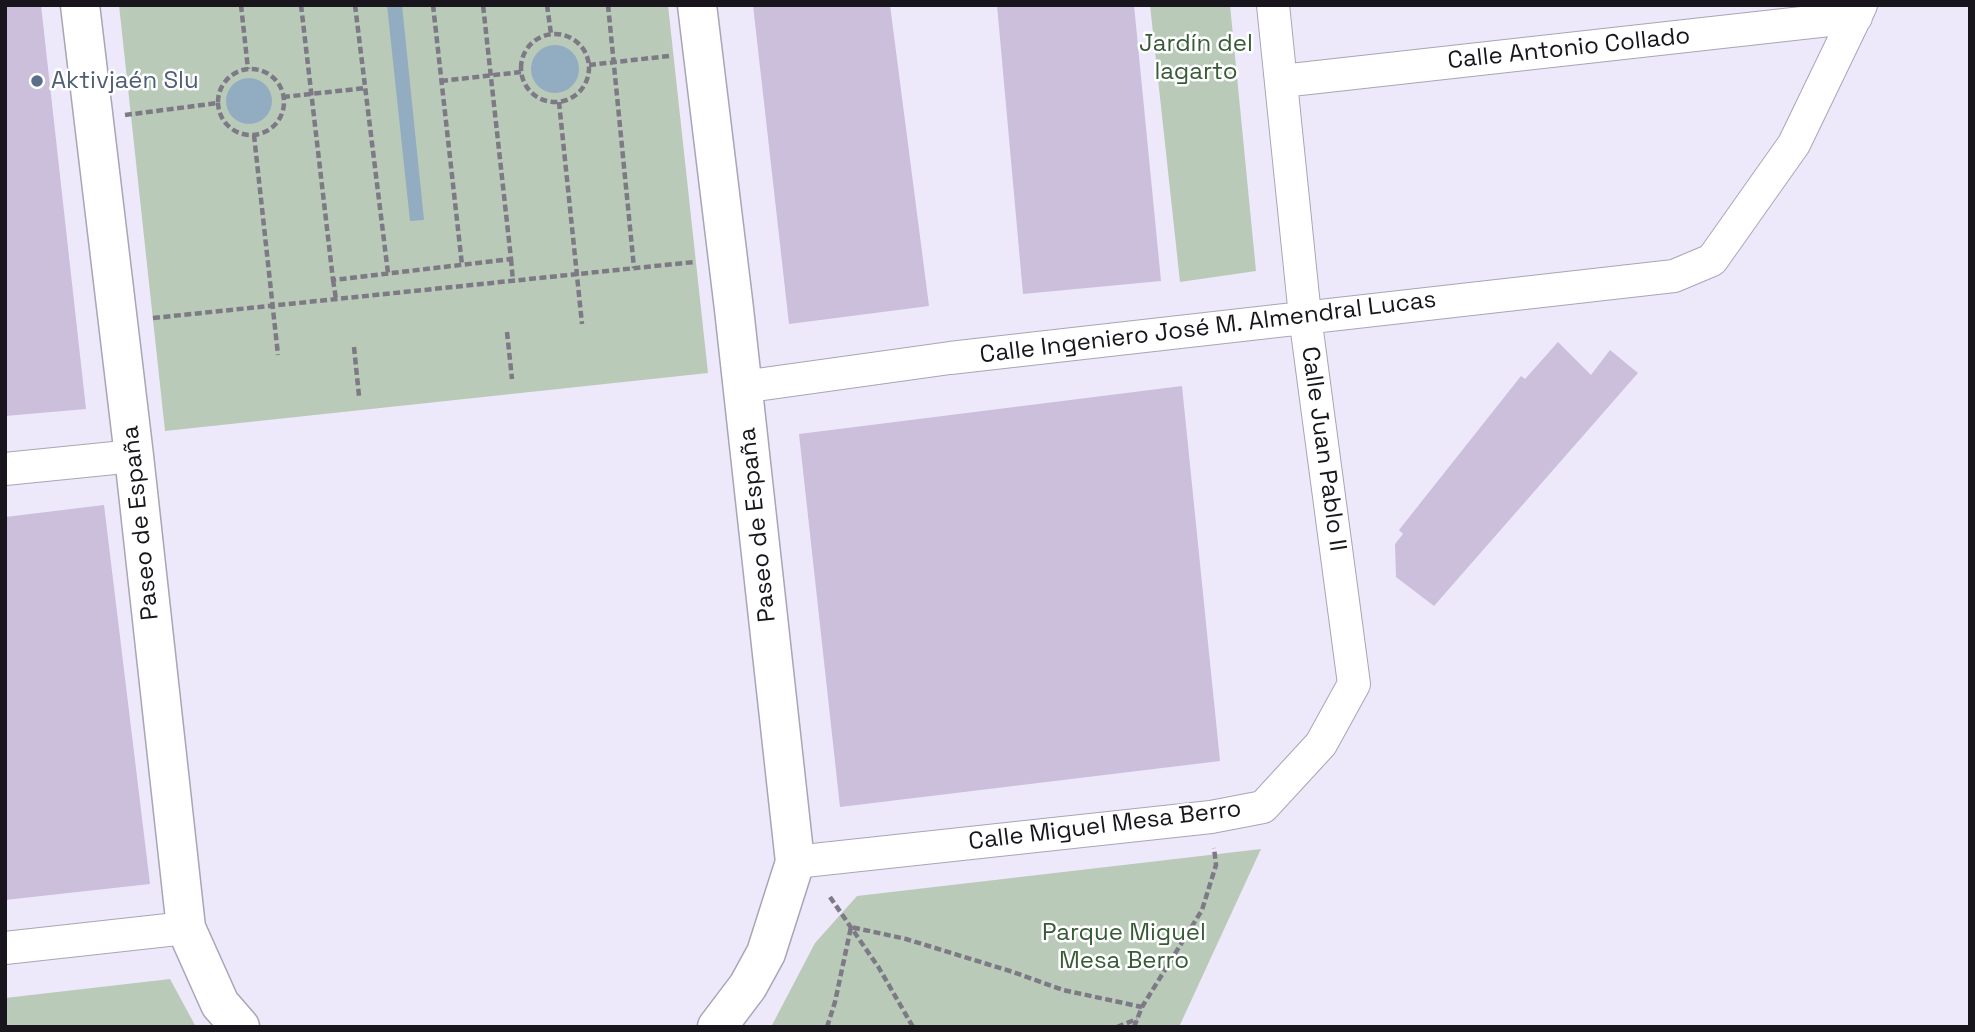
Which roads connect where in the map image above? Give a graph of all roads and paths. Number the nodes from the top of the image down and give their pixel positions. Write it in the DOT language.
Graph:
graph roads {
  1 [pos="80,5"];
  2 [pos="241,5"];
  3 [pos="301,5"];
  4 [pos="355,5"];
  5 [pos="433,5"];
  6 [pos="483,5"];
  7 [pos="547,5"];
  8 [pos="608,5"];
  9 [pos="697,5"];
  10 [pos="1273,5"];
  11 [pos="1858,11"];
  12 [pos="551,34"];
  13 [pos="674,55"];
  14 [pos="614,62"];
  15 [pos="589,65"];
  16 [pos="248,69"];
  17 [pos="521,72"];
  18 [pos="491,75"];
  19 [pos="441,81"];
  20 [pos="1282,81"];
  21 [pos="366,88"];
  22 [pos="312,94"];
  23 [pos="284,97"];
  24 [pos="559,102"];
  25 [pos="218,103"];
  26 [pos="116,117"];
  27 [pos="254,135"];
  28 [pos="511,259"];
  29 [pos="705,261"];
  30 [pos="462,265"];
  31 [pos="634,268"];
  32 [pos="388,272"];
  33 [pos="577,274"];
  34 [pos="334,280"];
  35 [pos="513,281"];
  36 [pos="336,299"];
  37 [pos="272,306"];
  38 [pos="1305,316"];
  39 [pos="151,318"];
  40 [pos="582,324"];
  41 [pos="507,332"];
  42 [pos="354,347"];
  43 [pos="278,355"];
  44 [pos="512,379"];
  45 [pos="743,387"];
  46 [pos="359,396"];
  47 [pos="134,456"];
  48 [pos="5,469"];
  49 [pos="1354,684"];
  50 [pos="1214,847"];
  51 [pos="794,862"];
  52 [pos="830,897"];
  53 [pos="851,927"];
  54 [pos="186,928"];
  55 [pos="5,948"];
  56 [pos="1142,1007"];
  57 [pos="1138,1019"];
  58 [pos="240,1027"];
  59 [pos="717,1027"];
  60 [pos="827,1027"];
  61 [pos="913,1027"];
  62 [pos="1117,1027"];
  63 [pos="1134,1027"];
  1 -- 47 [label="main road, Paseo de España"];
  2 -- 16 [label="path"];
  3 -- 22 [label="path"];
  4 -- 21 [label="path"];
  5 -- 19 [label="path"];
  6 -- 18 [label="path"];
  7 -- 12 [label="path"];
  8 -- 14 [label="path"];
  9 -- 45 [label="main road, Paseo de España"];
  10 -- 20 [label="street, Calle Juan Pablo II"];
  11 -- 20 [label="street, Calle Antonio Collado"];
  11 -- 38 [label="street, Calle Ingeniero José M. Almendral Lucas"];
  12 -- 15 [label="path"];
  12 -- 17 [label="path"];
  13 -- 14 [label="path"];
  14 -- 15 [label="path"];
  14 -- 31 [label="path"];
  15 -- 24 [label="path"];
  16 -- 23 [label="path"];
  16 -- 25 [label="path"];
  17 -- 18 [label="path"];
  17 -- 24 [label="path"];
  18 -- 19 [label="path"];
  18 -- 28 [label="path"];
  19 -- 30 [label="path"];
  20 -- 38 [label="street, Calle Juan Pablo II"];
  21 -- 22 [label="path"];
  21 -- 32 [label="path"];
  22 -- 23 [label="path"];
  22 -- 34 [label="path"];
  23 -- 27 [label="path"];
  24 -- 33 [label="path"];
  25 -- 26 [label="path"];
  25 -- 27 [label="path"];
  27 -- 37 [label="path"];
  28 -- 30 [label="path"];
  28 -- 35 [label="path"];
  29 -- 31 [label="path"];
  30 -- 32 [label="path"];
  31 -- 33 [label="path"];
  32 -- 34 [label="path"];
  33 -- 35 [label="path"];
  33 -- 40 [label="path"];
  34 -- 36 [label="path"];
  35 -- 36 [label="path"];
  36 -- 37 [label="path"];
  37 -- 39 [label="path"];
  37 -- 43 [label="path"];
  38 -- 45 [label="street, Calle Ingeniero José M. Almendral Lucas"];
  38 -- 49 [label="street, Calle Juan Pablo II"];
  41 -- 44 [label="path"];
  42 -- 46 [label="path"];
  45 -- 51 [label="main road, Paseo de España"];
  47 -- 48 [label="street"];
  47 -- 54 [label="main road, Paseo de España"];
  49 -- 51 [label="street, Calle Miguel Mesa Berro"];
  50 -- 56 [label="path"];
  51 -- 59 [label="main road, Paseo de España"];
  52 -- 53 [label="path"];
  53 -- 56 [label="path"];
  53 -- 60 [label="path"];
  53 -- 61 [label="path"];
  54 -- 55 [label="street"];
  54 -- 58 [label="main road, Paseo de España"];
  56 -- 57 [label="path"];
  57 -- 62 [label="path"];
  57 -- 63 [label="path"];
}
